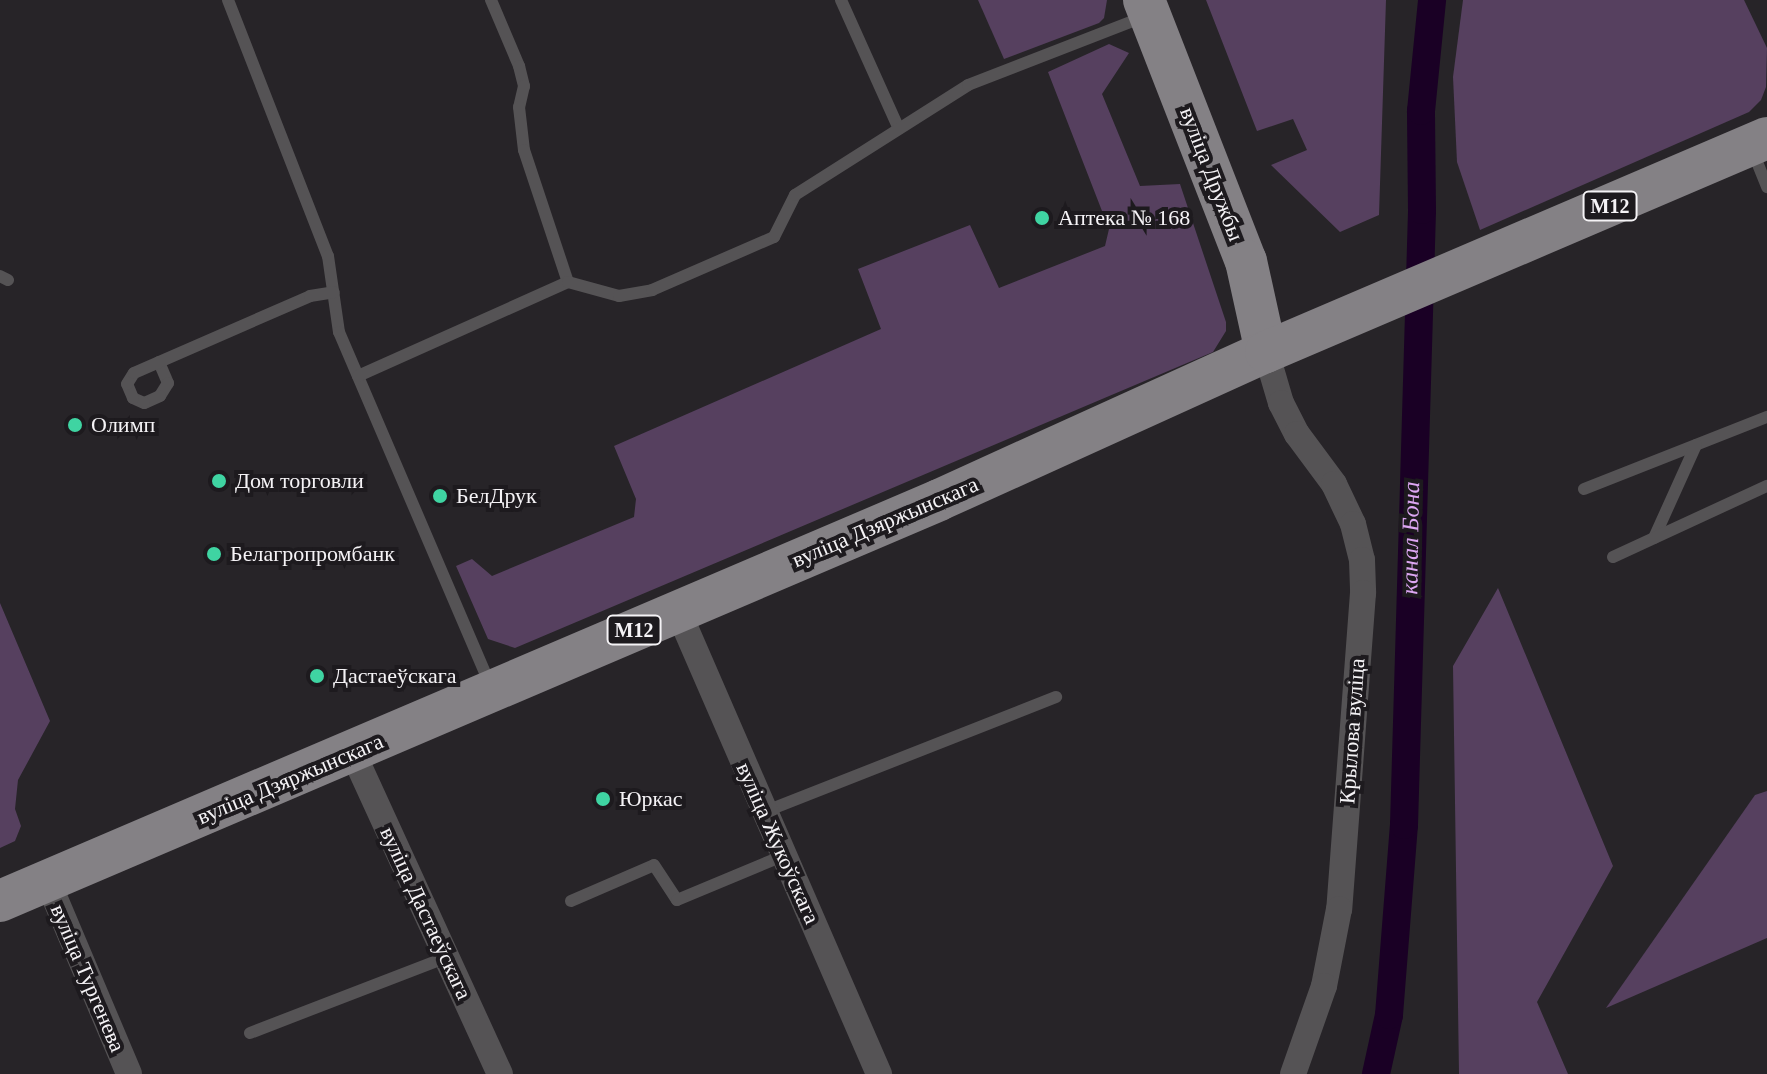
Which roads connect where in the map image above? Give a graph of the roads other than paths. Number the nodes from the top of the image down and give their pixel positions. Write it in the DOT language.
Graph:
graph roads {
  1 [pos="228,0"];
  2 [pos="491,0"];
  3 [pos="841,0"];
  4 [pos="1147,7"];
  5 [pos="899,129"];
  6 [pos="1758,142"];
  7 [pos="1767,187"];
  8 [pos="568,282"];
  9 [pos="334,292"];
  10 [pos="1266,352"];
  11 [pos="159,362"];
  12 [pos="358,376"];
  13 [pos="1767,417"];
  14 [pos="1696,445"];
  15 [pos="1767,486"];
  16 [pos="1584,489"];
  17 [pos="1654,538"];
  18 [pos="1613,557"];
  19 [pos="678,611"];
  20 [pos="493,691"];
  21 [pos="1056,697"];
  22 [pos="353,753"];
  23 [pos="764,812"];
  24 [pos="785,855"];
  25 [pos="48,882"];
  26 [pos="0,901"];
  27 [pos="571,901"];
  28 [pos="447,957"];
  29 [pos="250,1033"];
  30 [pos="129,1074"];
  31 [pos="500,1074"];
  32 [pos="879,1074"];
  33 [pos="1293,1074"];
  1 -- 9 [label="lane"];
  2 -- 8 [label="lane"];
  3 -- 5 [label="lane"];
  4 -- 5 [label="lane"];
  4 -- 10 [label="main road, вуліца Дружбы"];
  5 -- 8 [label="lane"];
  6 -- 7 [label="lane"];
  6 -- 10 [label="main road, вуліца Дзяржынскага / М12"];
  8 -- 12 [label="lane"];
  9 -- 11 [label="lane"];
  9 -- 12 [label="lane"];
  10 -- 19 [label="main road, вуліца Дзяржынскага / М12"];
  10 -- 33 [label="street, Крылова вуліца"];
  12 -- 20 [label="lane"];
  13 -- 14 [label="lane"];
  14 -- 16 [label="lane"];
  14 -- 17 [label="lane"];
  15 -- 17 [label="lane"];
  17 -- 18 [label="lane"];
  19 -- 20 [label="main road, вуліца Дзяржынскага / М12"];
  19 -- 23 [label="street, вуліца Жукоўскага"];
  20 -- 22 [label="main road, вуліца Дзяржынскага / М12"];
  21 -- 23 [label="lane"];
  22 -- 25 [label="main road, вуліца Дзяржынскага / М12"];
  22 -- 28 [label="street, вуліца Дастаеўскага"];
  23 -- 24 [label="street, вуліца Жукоўскага"];
  24 -- 27 [label="lane"];
  24 -- 32 [label="street, вуліца Жукоўскага"];
  25 -- 26 [label="main road, вуліца Дзяржынскага / М12"];
  25 -- 30 [label="street, вуліца Тургенева"];
  28 -- 29 [label="lane"];
  28 -- 31 [label="street, вуліца Дастаеўскага"];
}
